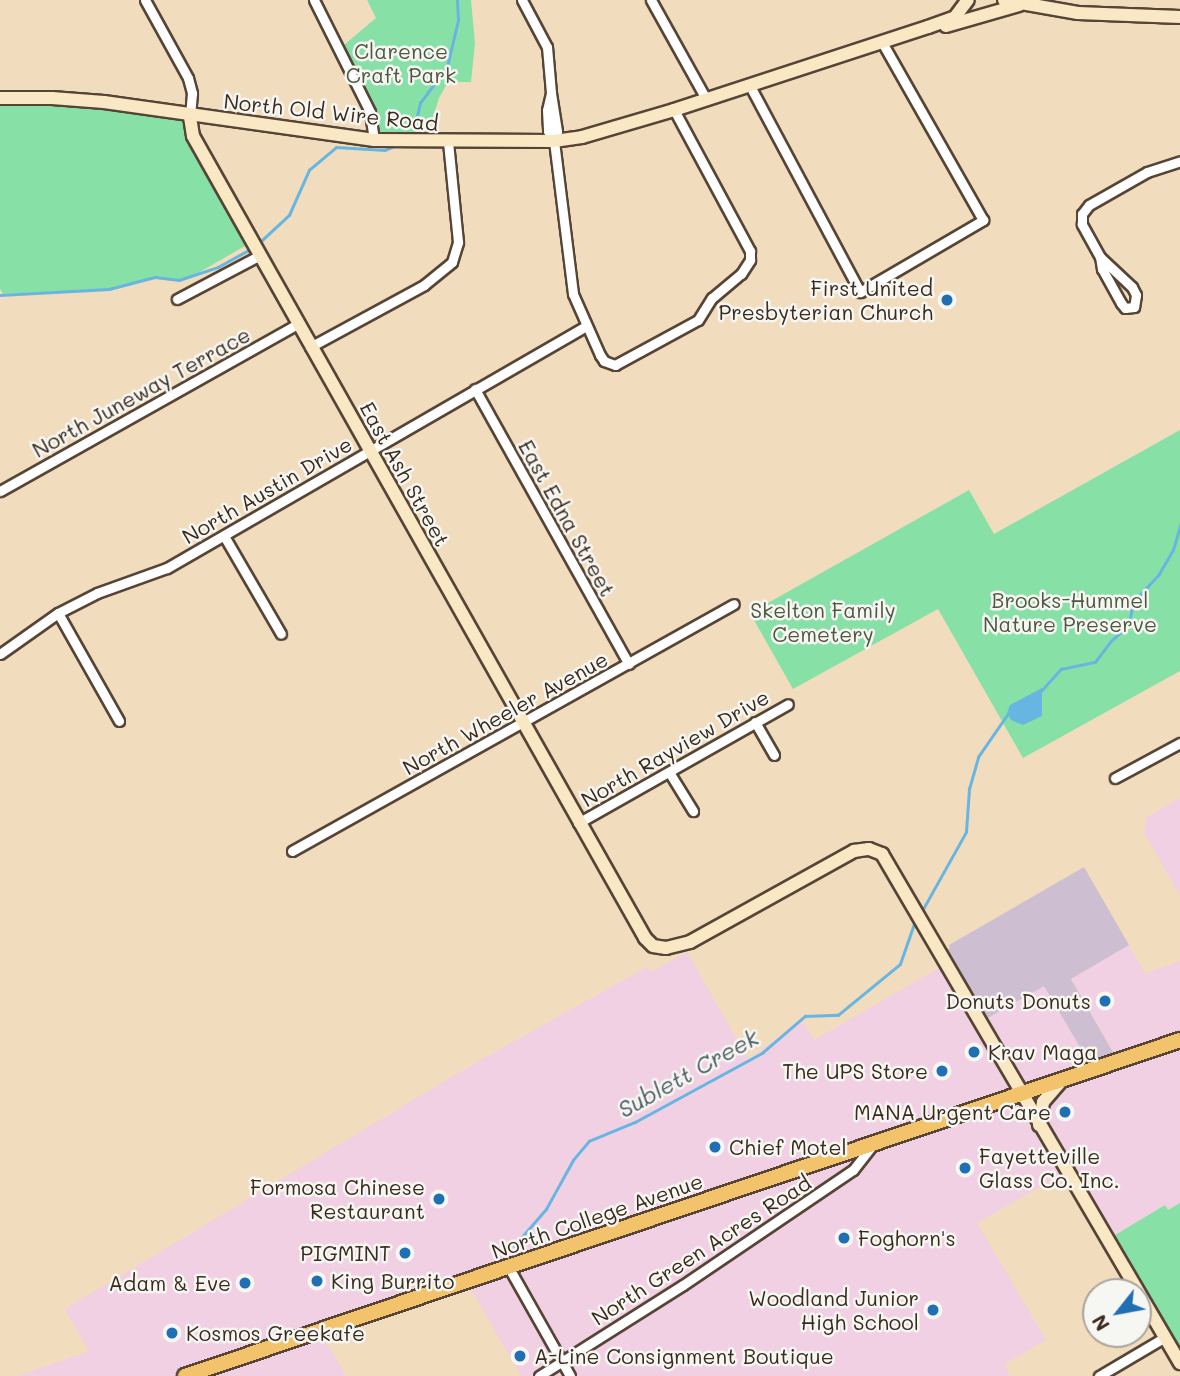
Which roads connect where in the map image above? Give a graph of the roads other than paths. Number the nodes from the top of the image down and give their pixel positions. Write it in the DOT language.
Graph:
graph roads {
  1 [pos="147,0"];
  2 [pos="314,0"];
  3 [pos="522,0"];
  4 [pos="651,0"];
  5 [pos="968,0"];
  6 [pos="1004,0"];
  7 [pos="1020,5"];
  8 [pos="1180,17"];
  9 [pos="928,27"];
  10 [pos="882,42"];
  11 [pos="748,84"];
  12 [pos="0,98"];
  13 [pos="706,99"];
  14 [pos="674,110"];
  15 [pos="190,117"];
  16 [pos="374,140"];
  17 [pos="554,141"];
  18 [pos="448,142"];
  19 [pos="1180,161"];
  20 [pos="260,256"];
  21 [pos="1100,257"];
  22 [pos="177,299"];
  23 [pos="298,324"];
  24 [pos="585,327"];
  25 [pos="310,347"];
  26 [pos="475,389"];
  27 [pos="370,450"];
  28 [pos="0,491"];
  29 [pos="224,536"];
  30 [pos="734,604"];
  31 [pos="58,613"];
  32 [pos="281,634"];
  33 [pos="0,654"];
  34 [pos="629,664"];
  35 [pos="788,704"];
  36 [pos="119,720"];
  37 [pos="755,722"];
  38 [pos="522,723"];
  39 [pos="1180,743"];
  40 [pos="774,755"];
  41 [pos="669,772"];
  42 [pos="1115,778"];
  43 [pos="693,811"];
  44 [pos="578,823"];
  45 [pos="292,851"];
  46 [pos="1180,1040"];
  47 [pos="1063,1079"];
  48 [pos="1020,1094"];
  49 [pos="1039,1125"];
  50 [pos="873,1144"];
  51 [pos="509,1268"];
  52 [pos="1165,1337"];
  53 [pos="561,1362"];
  54 [pos="1180,1363"];
  55 [pos="185,1376"];
  56 [pos="539,1376"];
  57 [pos="570,1376"];
  58 [pos="1099,1376"];
  1 -- 15 [label="street, East Ash Street"];
  2 -- 16 [label="street"];
  3 -- 17 [label="street"];
  4 -- 13 [label="street"];
  5 -- 9 [label="street, North Old Wire Road"];
  6 -- 7 [label="street"];
  7 -- 8 [label="street"];
  7 -- 9 [label="street"];
  9 -- 10 [label="street, North Old Wire Road"];
  10 -- 11 [label="street, North Old Wire Road"];
  10 -- 11 [label="street"];
  11 -- 13 [label="street, North Old Wire Road"];
  12 -- 15 [label="street, North Old Wire Road"];
  13 -- 14 [label="street, North Old Wire Road"];
  14 -- 17 [label="street, North Old Wire Road"];
  14 -- 24 [label="street"];
  15 -- 16 [label="street, North Old Wire Road"];
  15 -- 20 [label="street, East Ash Street"];
  16 -- 18 [label="street, North Old Wire Road"];
  17 -- 18 [label="street, North Old Wire Road"];
  17 -- 24 [label="street"];
  18 -- 25 [label="street"];
  19 -- 21 [label="street"];
  20 -- 22 [label="street"];
  20 -- 23 [label="street, East Ash Street"];
  21 -- 21 [label="street"];
  23 -- 25 [label="street, East Ash Street"];
  23 -- 28 [label="street, North Juneway Terrace"];
  24 -- 26 [label="street, North Austin Drive"];
  25 -- 27 [label="street, East Ash Street"];
  26 -- 27 [label="street, North Austin Drive"];
  26 -- 34 [label="street, East Edna Street"];
  27 -- 29 [label="street, North Austin Drive"];
  27 -- 38 [label="street, East Ash Street"];
  29 -- 31 [label="street, North Austin Drive"];
  29 -- 32 [label="street"];
  30 -- 34 [label="street, North Wheeler Avenue"];
  31 -- 33 [label="street, North Austin Drive"];
  31 -- 36 [label="street"];
  34 -- 38 [label="street, North Wheeler Avenue"];
  35 -- 37 [label="street, North Rayview Drive"];
  37 -- 40 [label="street"];
  37 -- 41 [label="street, North Rayview Drive"];
  38 -- 44 [label="street, East Ash Street"];
  38 -- 45 [label="street, North Wheeler Avenue"];
  39 -- 42 [label="street"];
  41 -- 43 [label="street"];
  41 -- 44 [label="street, North Rayview Drive"];
  44 -- 48 [label="street, East Ash Street"];
  46 -- 47 [label="main road, North College Avenue"];
  47 -- 48 [label="main road, North College Avenue"];
  47 -- 49 [label="street"];
  48 -- 49 [label="street"];
  48 -- 50 [label="main road, North College Avenue"];
  49 -- 52 [label="street"];
  50 -- 51 [label="main road, North College Avenue"];
  50 -- 53 [label="street, North Green Acres Road"];
  51 -- 53 [label="street"];
  51 -- 55 [label="main road, North College Avenue"];
  52 -- 54 [label="street"];
  52 -- 58 [label="street"];
  53 -- 56 [label="street, North Green Acres Road"];
  53 -- 57 [label="street"];
}
